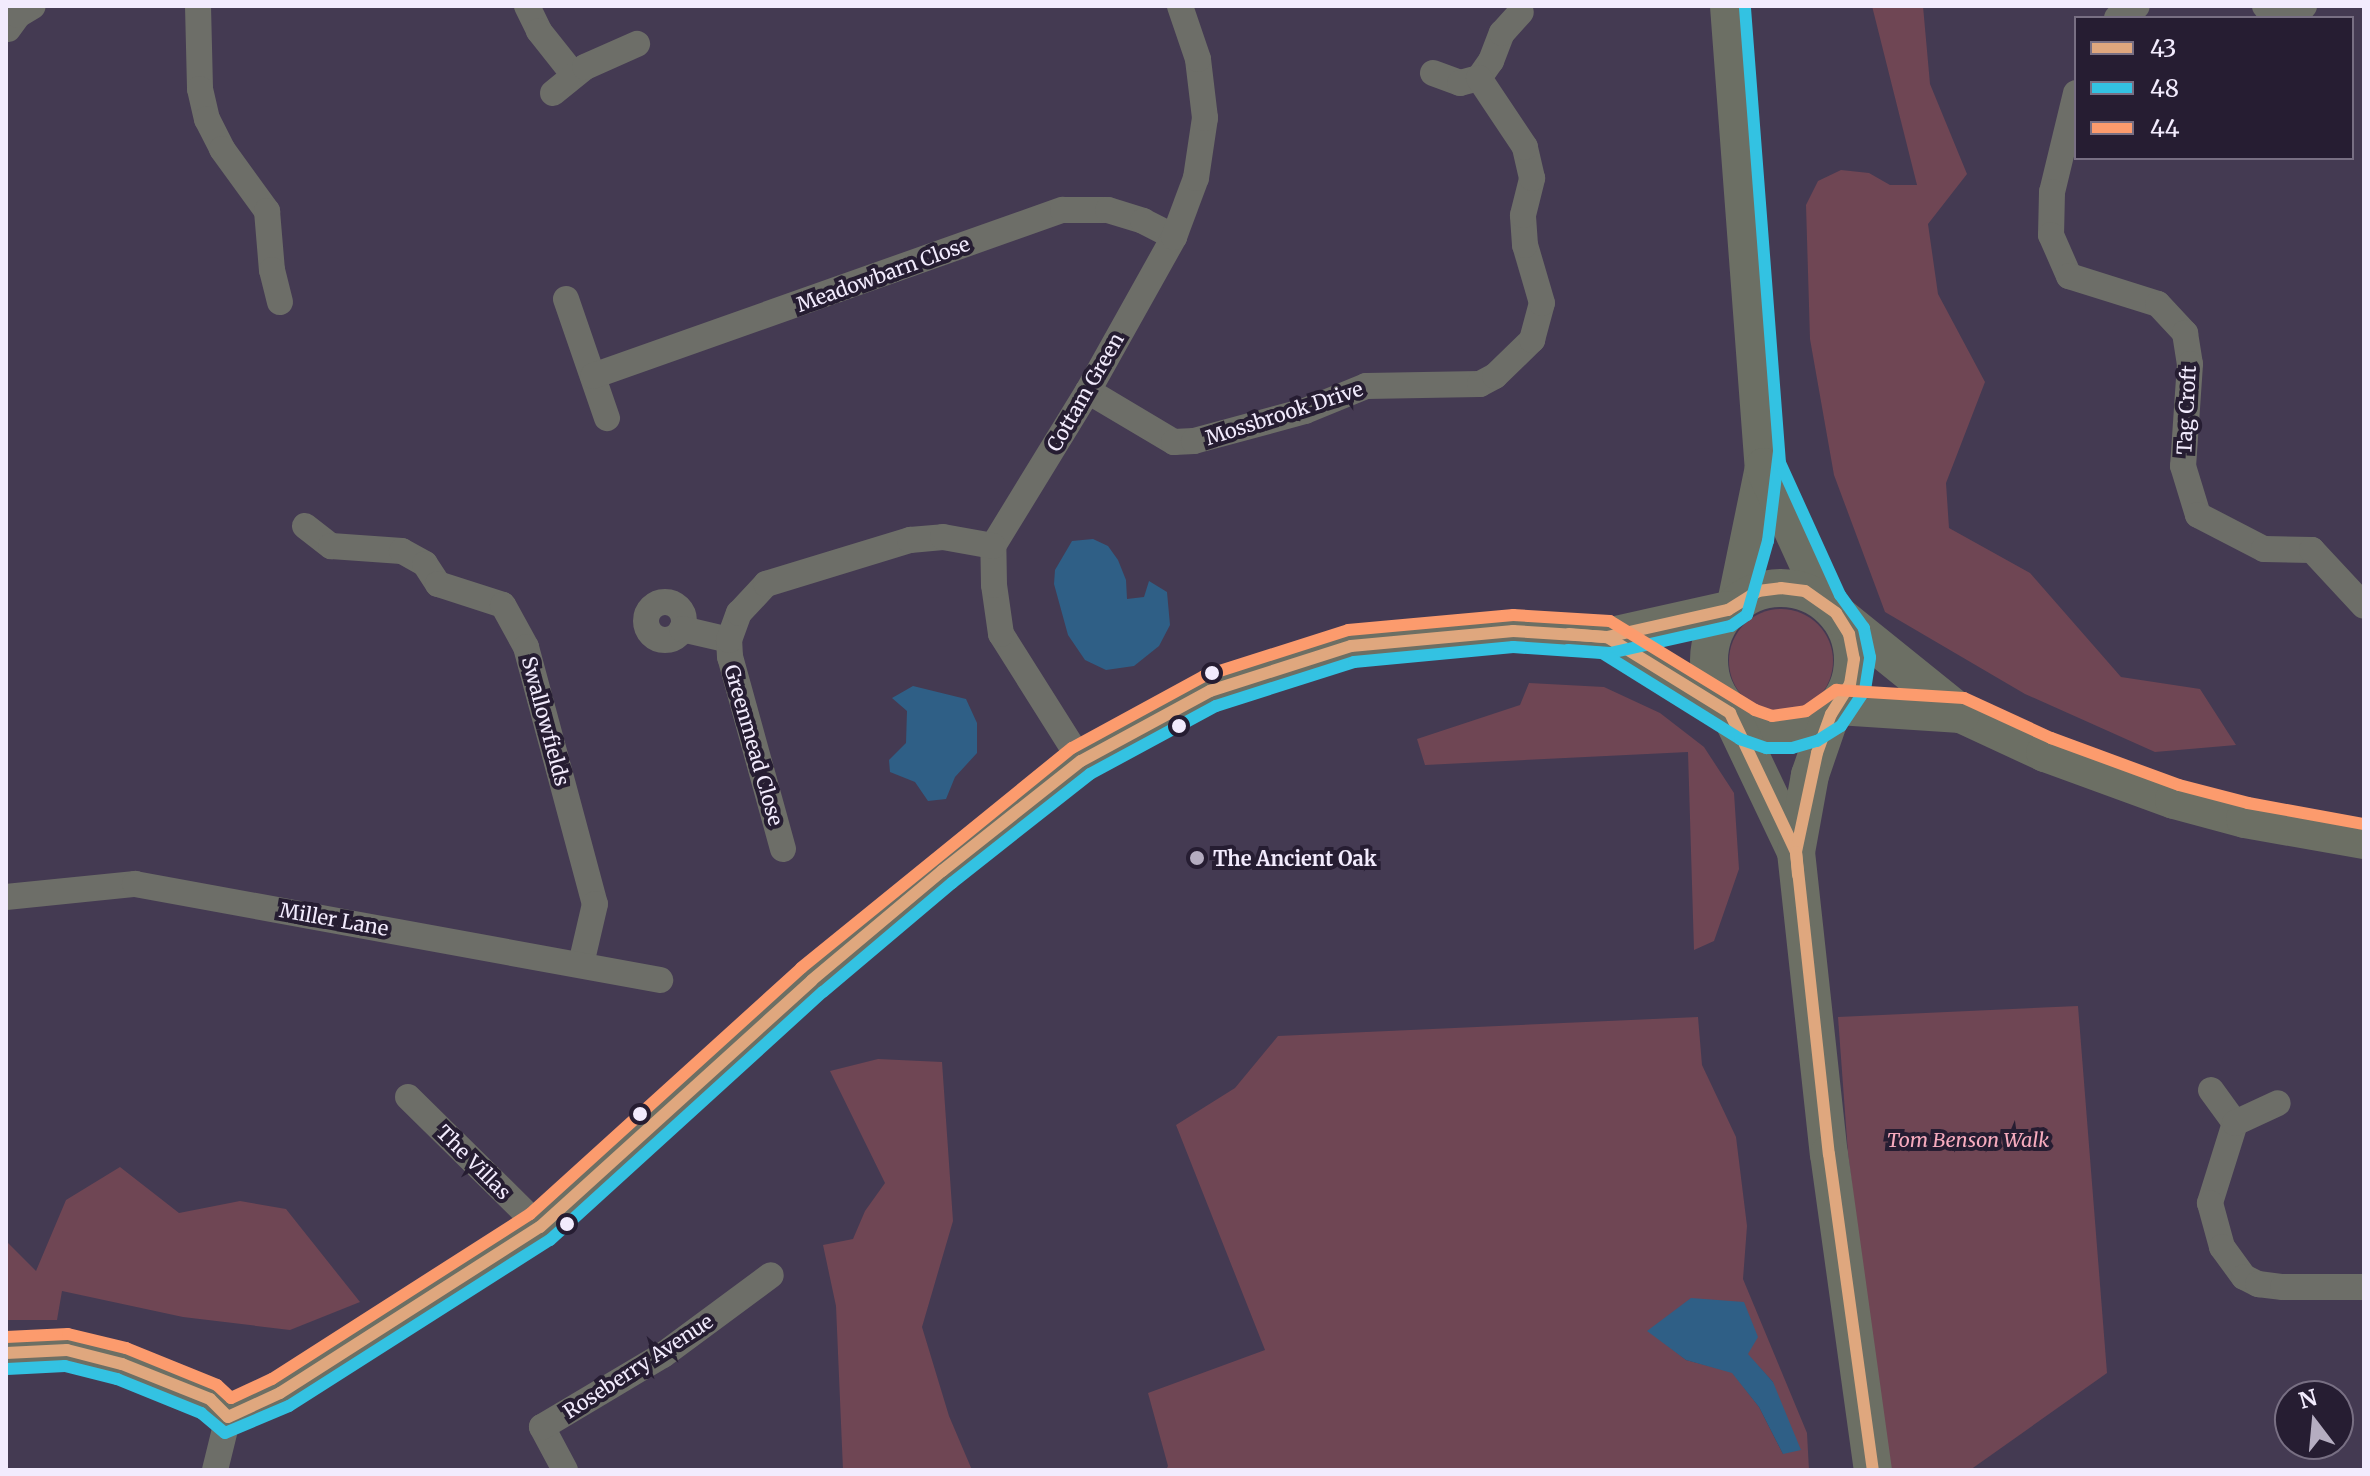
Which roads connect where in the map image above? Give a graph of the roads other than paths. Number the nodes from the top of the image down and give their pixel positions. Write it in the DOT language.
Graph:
graph roads {
  1 [pos="33,6"];
  2 [pos="198,6"];
  3 [pos="527,6"];
  4 [pos="1180,6"];
  5 [pos="1729,6"];
  6 [pos="2265,6"];
  7 [pos="2304,6"];
  8 [pos="1521,12"];
  9 [pos="8,29"];
  10 [pos="637,44"];
  11 [pos="1433,73"];
  12 [pos="574,75"];
  13 [pos="1479,78"];
  14 [pos="553,93"];
  15 [pos="2074,101"];
  16 [pos="1174,237"];
  17 [pos="566,299"];
  18 [pos="280,302"];
  19 [pos="593,376"];
  20 [pos="1088,391"];
  21 [pos="607,418"];
  22 [pos="1764,467"];
  23 [pos="305,526"];
  24 [pos="993,546"];
  25 [pos="2364,606"];
  26 [pos="1732,607"];
  27 [pos="1831,608"];
  28 [pos="682,629"];
  29 [pos="1607,637"];
  30 [pos="729,640"];
  31 [pos="1728,710"];
  32 [pos="1834,710"];
  33 [pos="1961,714"];
  34 [pos="1081,761"];
  35 [pos="2364,840"];
  36 [pos="783,849"];
  37 [pos="1796,852"];
  38 [pos="6,897"];
  39 [pos="581,964"];
  40 [pos="660,980"];
  41 [pos="2211,1090"];
  42 [pos="408,1097"];
  43 [pos="2278,1103"];
  44 [pos="2235,1123"];
  45 [pos="540,1227"];
  46 [pos="771,1275"];
  47 [pos="2364,1287"];
  48 [pos="6,1353"];
  49 [pos="228,1417"];
  50 [pos="215,1470"];
  51 [pos="565,1470"];
  52 [pos="1873,1470"];
  1 -- 9 [label="street"];
  2 -- 18 [label="street"];
  3 -- 12 [label="street"];
  4 -- 16 [label="street, Cottam Green"];
  5 -- 22 [label="street"];
  6 -- 7 [label="street"];
  8 -- 13 [label="street"];
  10 -- 12 [label="street"];
  11 -- 13 [label="street"];
  12 -- 14 [label="street"];
  13 -- 20 [label="street, Mossbrook Drive"];
  15 -- 25 [label="street, Tag Croft"];
  16 -- 19 [label="street, Meadowbarn Close"];
  16 -- 20 [label="street, Cottam Green"];
  17 -- 19 [label="street"];
  19 -- 21 [label="street"];
  20 -- 24 [label="street, Cottam Green"];
  22 -- 26 [label="street"];
  22 -- 27 [label="street"];
  23 -- 39 [label="street, Swallowfields"];
  24 -- 30 [label="street, Greenmead Close"];
  24 -- 34 [label="street"];
  26 -- 27 [label="street"];
  26 -- 29 [label="street"];
  26 -- 31 [label="street"];
  27 -- 32 [label="street"];
  27 -- 33 [label="street"];
  28 -- 30 [label="street, Greenmead Close"];
  29 -- 31 [label="street"];
  29 -- 34 [label="street"];
  30 -- 36 [label="street, Greenmead Close"];
  31 -- 32 [label="street"];
  31 -- 37 [label="street"];
  32 -- 33 [label="street"];
  32 -- 37 [label="street"];
  33 -- 35 [label="street"];
  34 -- 45 [label="street"];
  37 -- 52 [label="street"];
  38 -- 39 [label="street, Miller Lane"];
  39 -- 40 [label="street, Miller Lane"];
  41 -- 44 [label="street"];
  42 -- 45 [label="street, The Villas"];
  43 -- 44 [label="street"];
  44 -- 47 [label="street"];
  45 -- 49 [label="street"];
  46 -- 51 [label="street, Roseberry Avenue"];
  48 -- 49 [label="street"];
  49 -- 50 [label="street"];
}
